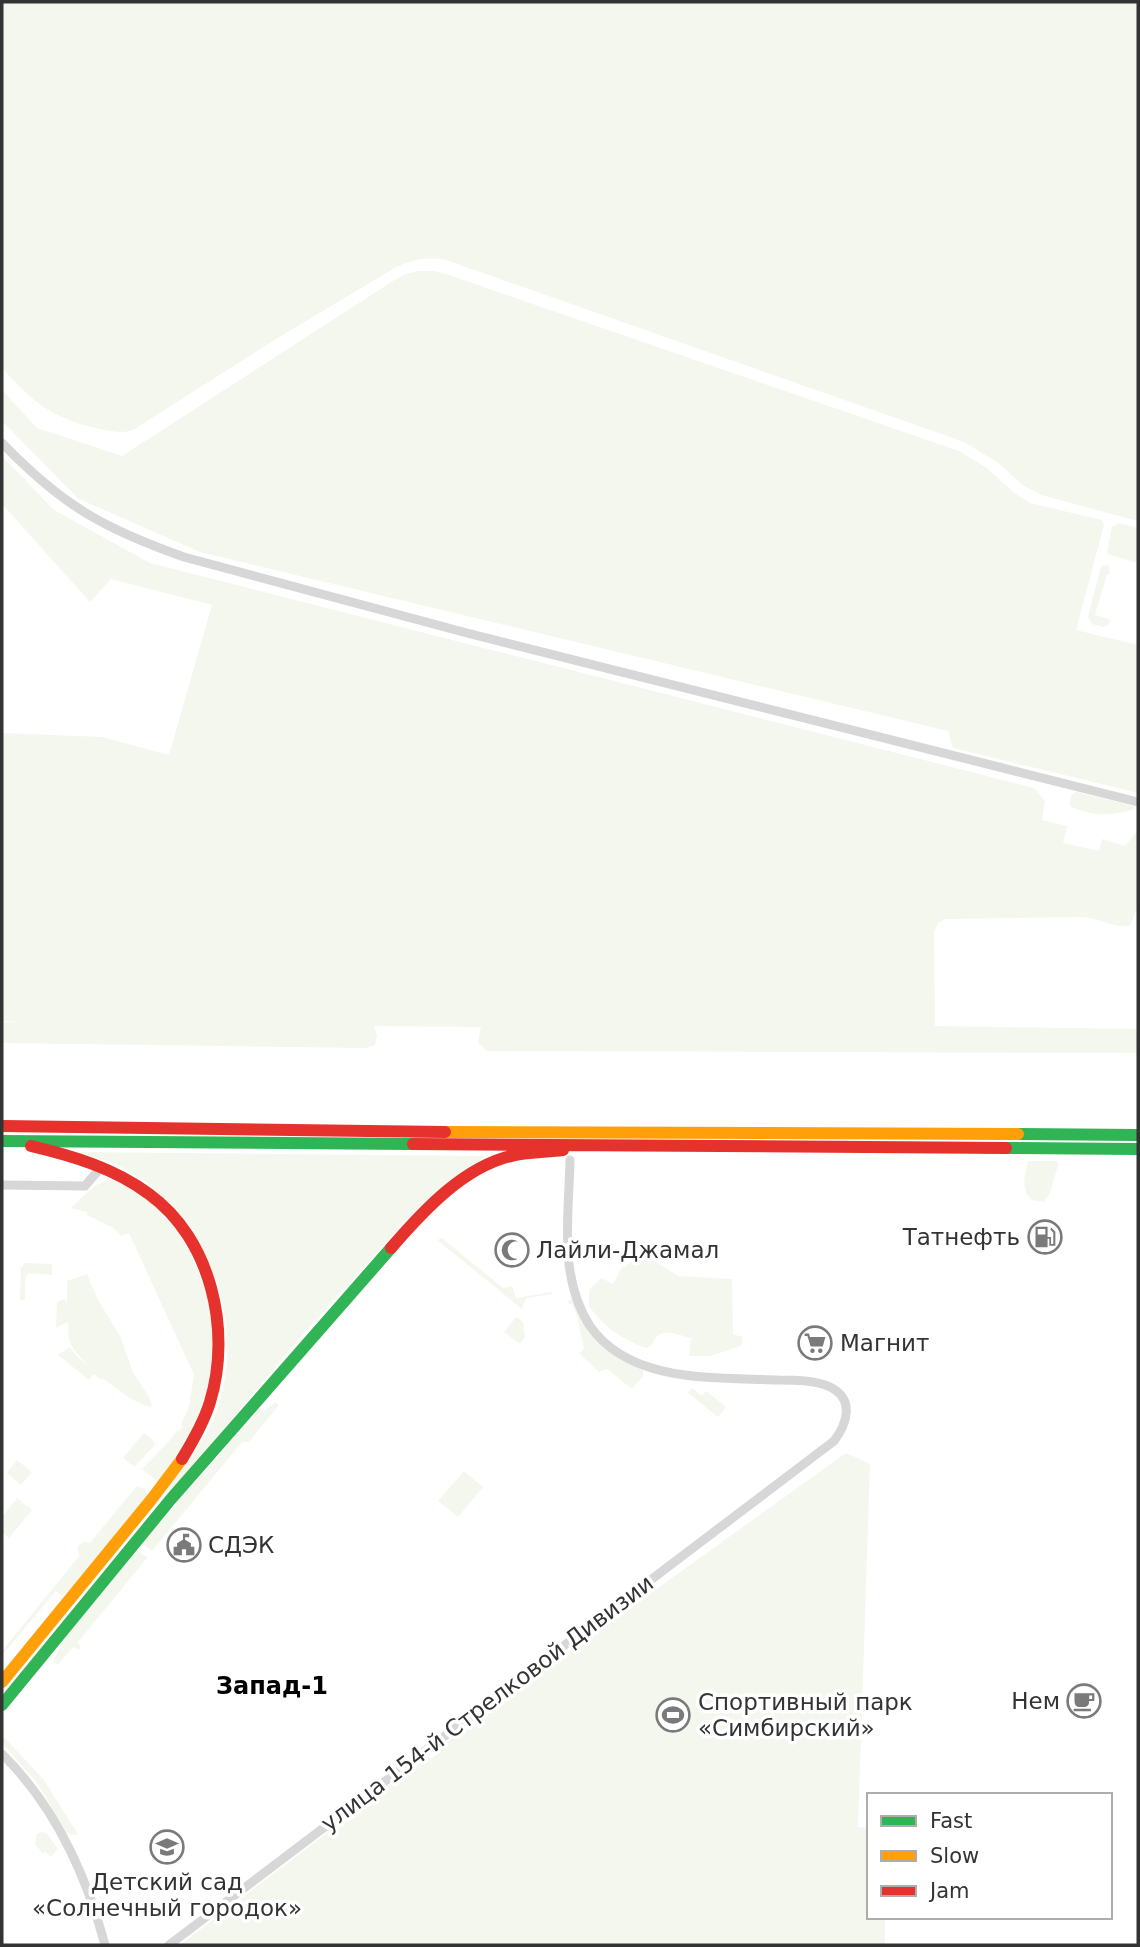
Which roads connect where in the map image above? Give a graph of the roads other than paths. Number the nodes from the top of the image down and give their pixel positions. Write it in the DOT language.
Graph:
graph roads {
  1 [pos="2,443"];
  2 [pos="1138,802"];
  3 [pos="2,1126"];
  4 [pos="1138,1135"];
  5 [pos="848,1139"];
  6 [pos="6,1142"];
  7 [pos="636,1144"];
  8 [pos="1138,1149"];
  9 [pos="570,1160"];
  10 [pos="102,1166"];
  11 [pos="2,1185"];
  12 [pos="160,1489"];
  13 [pos="172,1499"];
  14 [pos="35,1641"];
  15 [pos="46,1650"];
  16 [pos="2,1682"];
  17 [pos="2,1705"];
  18 [pos="2,1754"];
  19 [pos="105,1945"];
  20 [pos="169,1945"];
  1 -- 2 [label="street"];
  3 -- 5 [label="main road"];
  4 -- 5 [label="main road"];
  5 -- 7 [label="main road"];
  5 -- 8 [label="main road"];
  6 -- 7 [label="main road"];
  6 -- 10 [label="main road"];
  7 -- 13 [label="main road"];
  9 -- 20 [label="street, улица 154-й Стрелковой Дивизии"];
  10 -- 11 [label="street"];
  10 -- 12 [label="main road"];
  12 -- 13 [label="main road"];
  12 -- 14 [label="main road"];
  13 -- 15 [label="main road"];
  14 -- 15 [label="main road"];
  14 -- 16 [label="main road"];
  15 -- 17 [label="main road"];
  18 -- 19 [label="street"];
}
